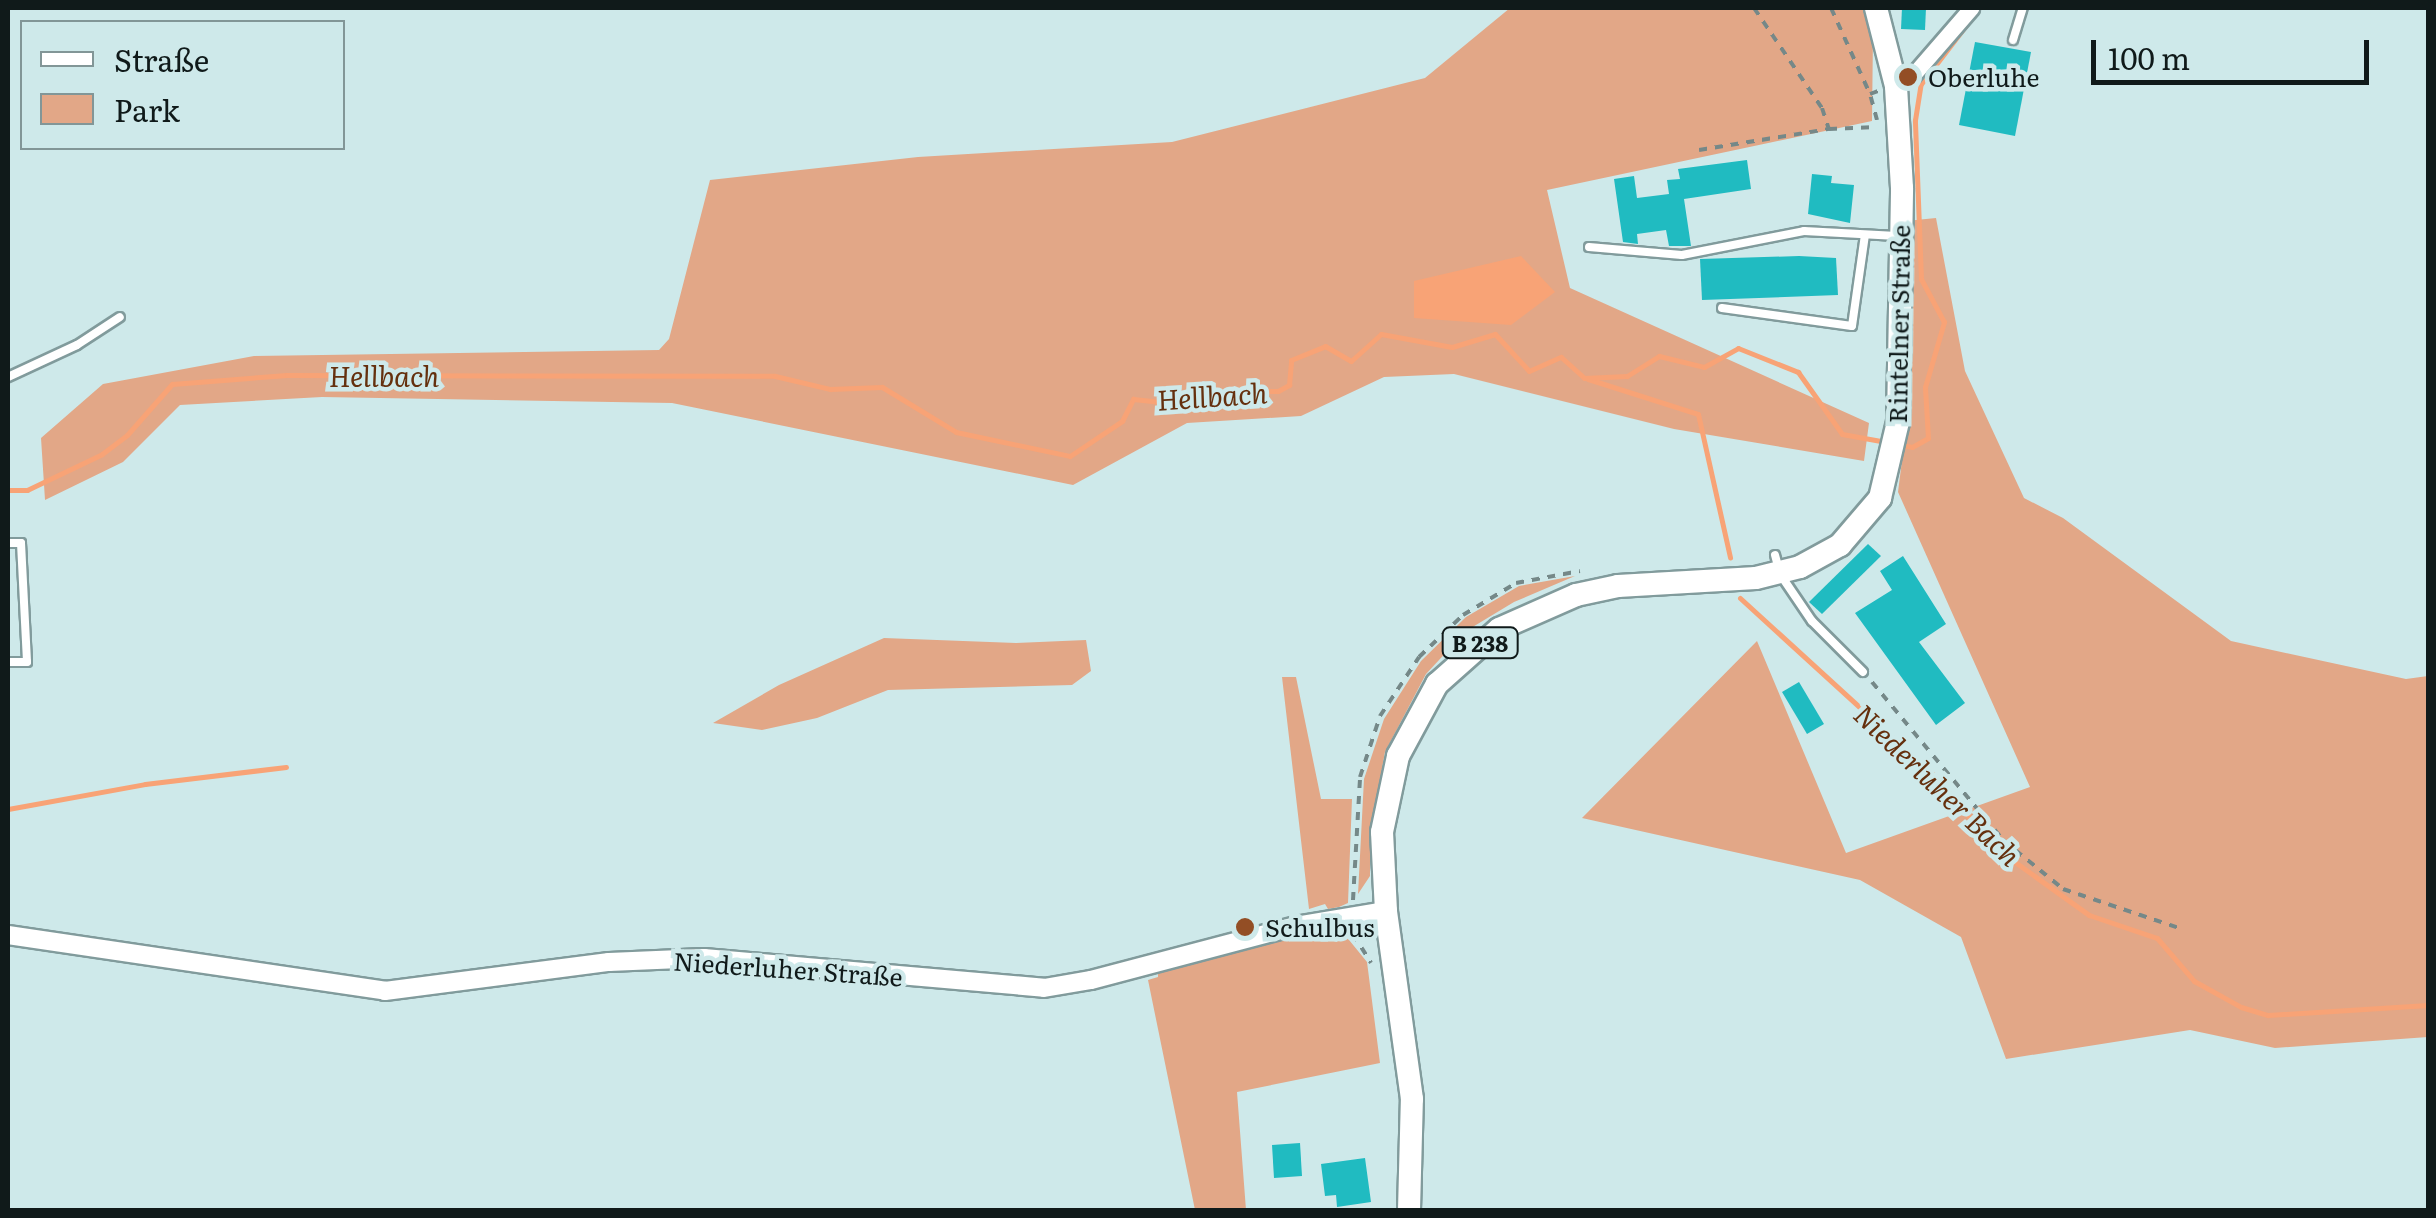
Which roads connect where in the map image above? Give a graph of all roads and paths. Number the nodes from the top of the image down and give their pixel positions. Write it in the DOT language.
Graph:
graph roads {
  1 [pos="1754,8"];
  2 [pos="1831,8"];
  3 [pos="1876,8"];
  4 [pos="1971,8"];
  5 [pos="2023,8"];
  6 [pos="2013,40"];
  7 [pos="1896,86"];
  8 [pos="1870,94"];
  9 [pos="1878,127"];
  10 [pos="1829,129"];
  11 [pos="1699,150"];
  12 [pos="1865,235"];
  13 [pos="1902,236"];
  14 [pos="1590,247"];
  15 [pos="1722,308"];
  16 [pos="120,316"];
  17 [pos="8,378"];
  18 [pos="8,543"];
  19 [pos="1778,564"];
  20 [pos="8,662"];
  21 [pos="1863,672"];
  22 [pos="1386,912"];
  23 [pos="1353,917"];
  24 [pos="2179,928"];
  25 [pos="8,935"];
  26 [pos="1375,972"];
  27 [pos="1409,1210"];
  1 -- 10 [label="path"];
  2 -- 8 [label="path"];
  3 -- 7 [label="main road, Rintelner Straße / B 238"];
  4 -- 7 [label="street"];
  5 -- 6 [label="lane"];
  7 -- 13 [label="main road, Rintelner Straße / B 238"];
  9 -- 10 [label="path"];
  10 -- 11 [label="path"];
  12 -- 13 [label="lane"];
  12 -- 14 [label="lane"];
  12 -- 15 [label="lane"];
  13 -- 19 [label="main road, Rintelner Straße / B 238"];
  16 -- 17 [label="lane"];
  18 -- 20 [label="lane"];
  19 -- 21 [label="lane"];
  19 -- 22 [label="main road, Rintelner Straße / B 238"];
  21 -- 24 [label="path"];
  22 -- 23 [label="street, Niederluher Straße"];
  22 -- 27 [label="main road, Rintelner Straße / B 238"];
  23 -- 25 [label="street, Niederluher Straße"];
  23 -- 26 [label="path"];
}
